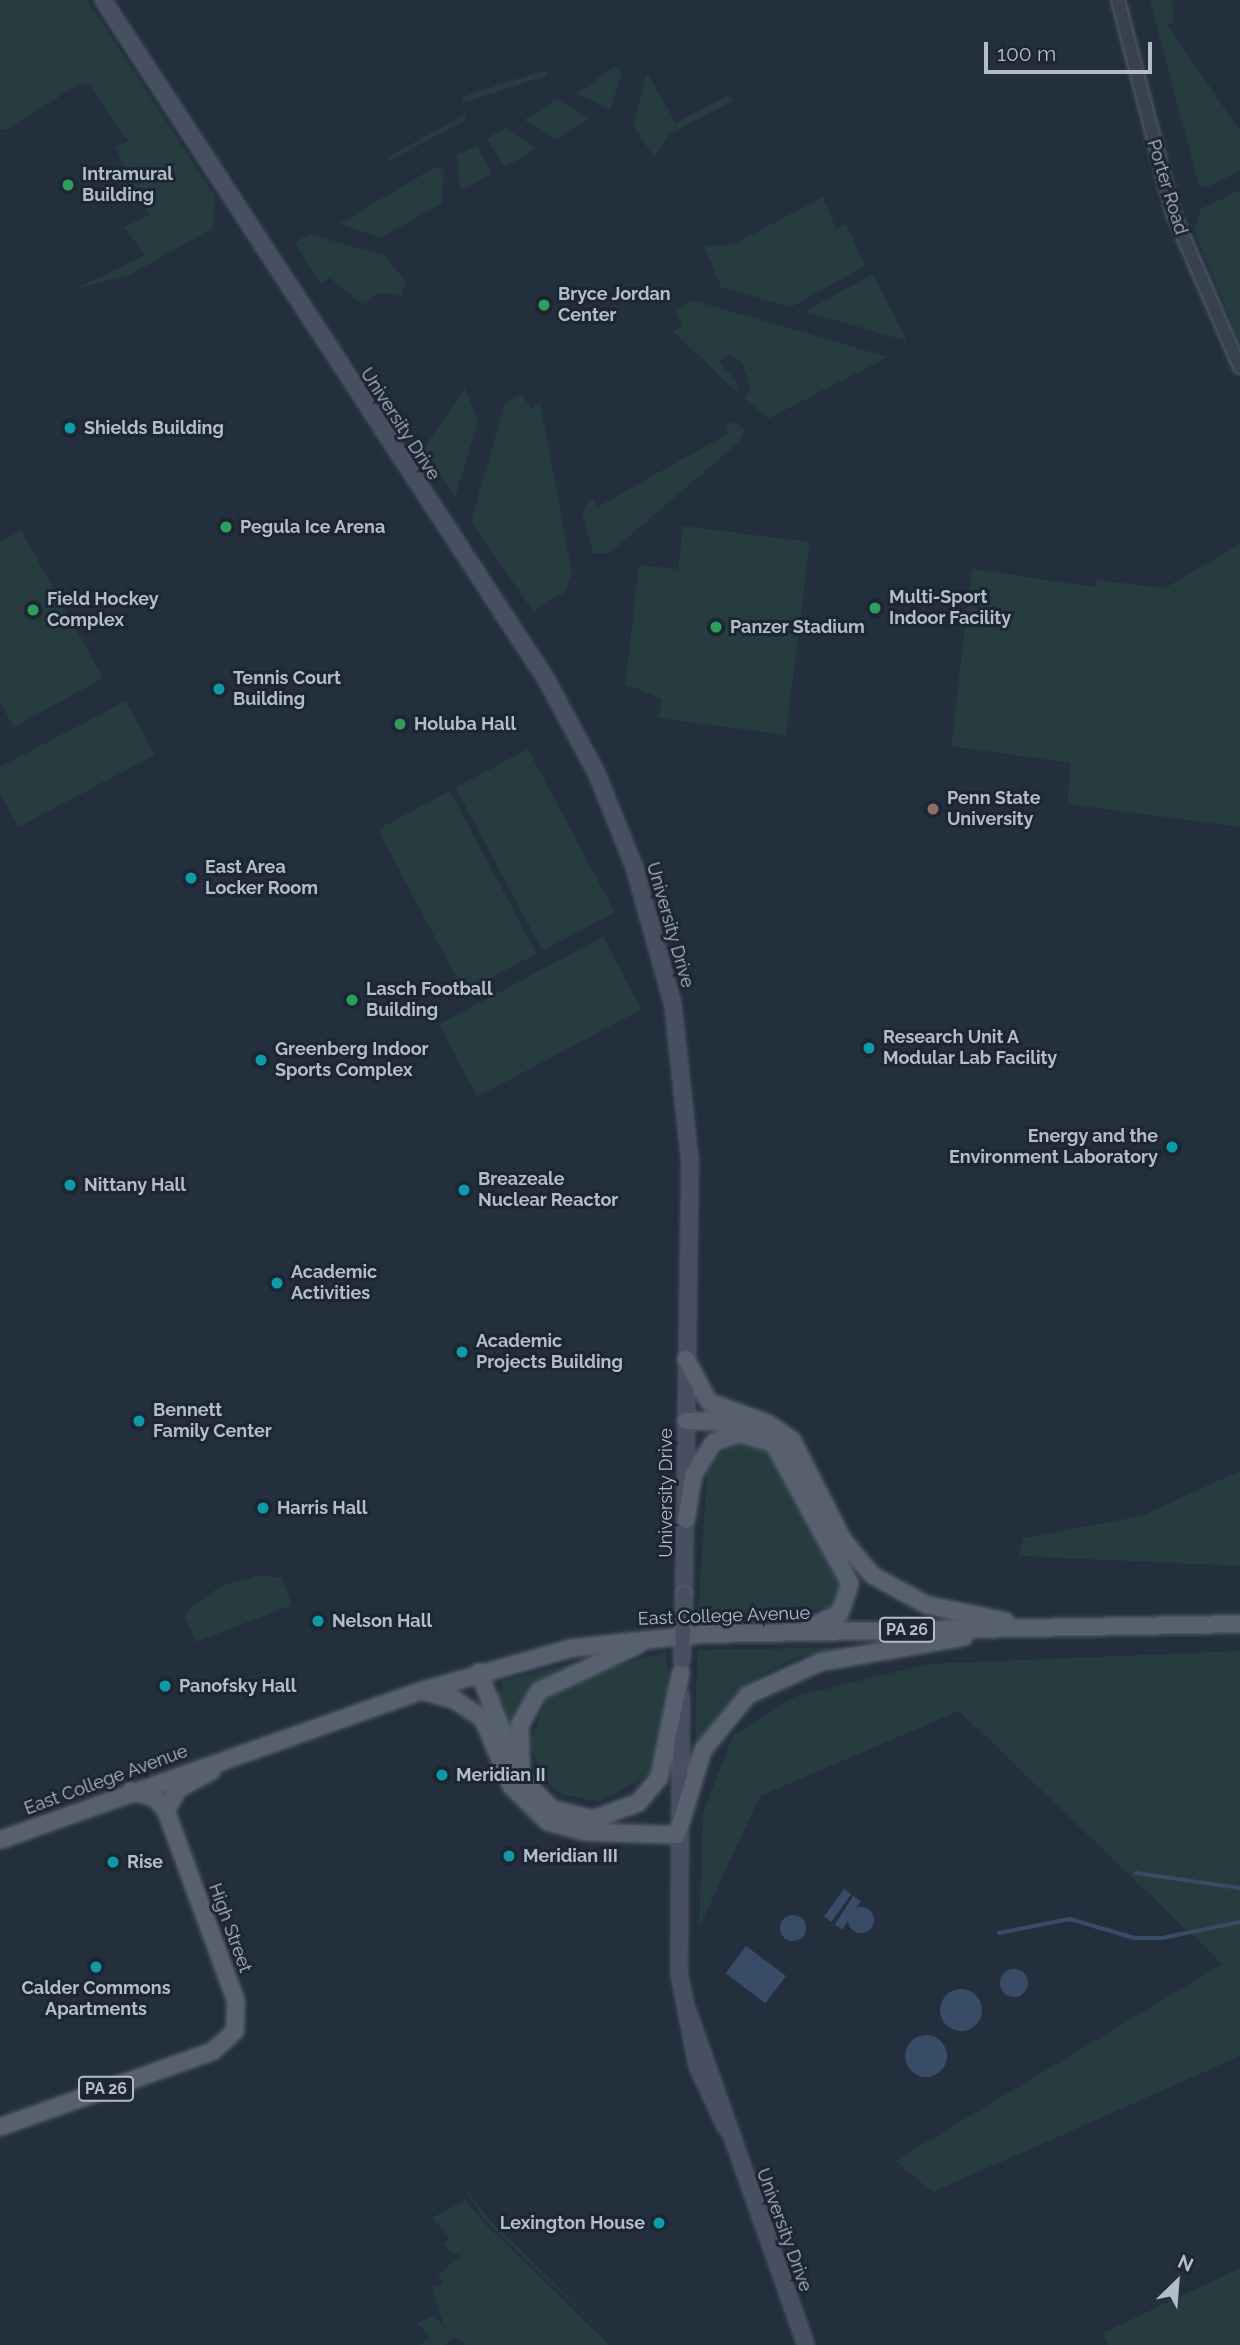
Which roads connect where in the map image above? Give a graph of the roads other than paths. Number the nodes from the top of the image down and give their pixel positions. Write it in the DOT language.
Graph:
graph roads {
  1 [pos="103,0"];
  2 [pos="1118,0"];
  3 [pos="1240,367"];
  4 [pos="687,1359"];
  5 [pos="757,1420"];
  6 [pos="686,1421"];
  7 [pos="686,1520"];
  8 [pos="1240,1624"];
  9 [pos="1049,1627"];
  10 [pos="1016,1628"];
  11 [pos="797,1632"];
  12 [pos="667,1636"];
  13 [pos="681,1666"];
  14 [pos="479,1672"];
  15 [pos="421,1691"];
  16 [pos="226,1757"];
  17 [pos="528,1788"];
  18 [pos="128,1791"];
  19 [pos="166,1811"];
  20 [pos="677,1835"];
  21 [pos="0,1839"];
  22 [pos="0,2127"];
  23 [pos="806,2345"];
  1 -- 4 [label="main road, University Drive"];
  2 -- 3 [label="street, Porter Road"];
  4 -- 5 [label="main road"];
  4 -- 6 [label="main road, University Drive"];
  5 -- 6 [label="main road"];
  5 -- 9 [label="main road"];
  6 -- 7 [label="main road, University Drive"];
  7 -- 11 [label="main road"];
  7 -- 13 [label="main road, University Drive, bridge"];
  8 -- 9 [label="main road, East College Avenue / PA 26"];
  9 -- 10 [label="main road, East College Avenue / PA 26"];
  10 -- 11 [label="main road, East College Avenue / PA 26"];
  10 -- 20 [label="main road"];
  11 -- 12 [label="main road, East College Avenue / PA 26"];
  12 -- 14 [label="main road, East College Avenue / PA 26"];
  12 -- 17 [label="main road"];
  13 -- 17 [label="main road"];
  13 -- 20 [label="main road, University Drive"];
  14 -- 15 [label="main road, East College Avenue / PA 26"];
  14 -- 17 [label="main road"];
  15 -- 16 [label="main road, East College Avenue / PA 26"];
  15 -- 20 [label="main road"];
  16 -- 18 [label="main road, East College Avenue / PA 26"];
  16 -- 19 [label="main road, East College Avenue / PA 26"];
  18 -- 19 [label="main road"];
  18 -- 21 [label="main road, East College Avenue / PA 26"];
  19 -- 22 [label="main road, High Street / PA 26"];
  20 -- 23 [label="main road, University Drive"];
}
